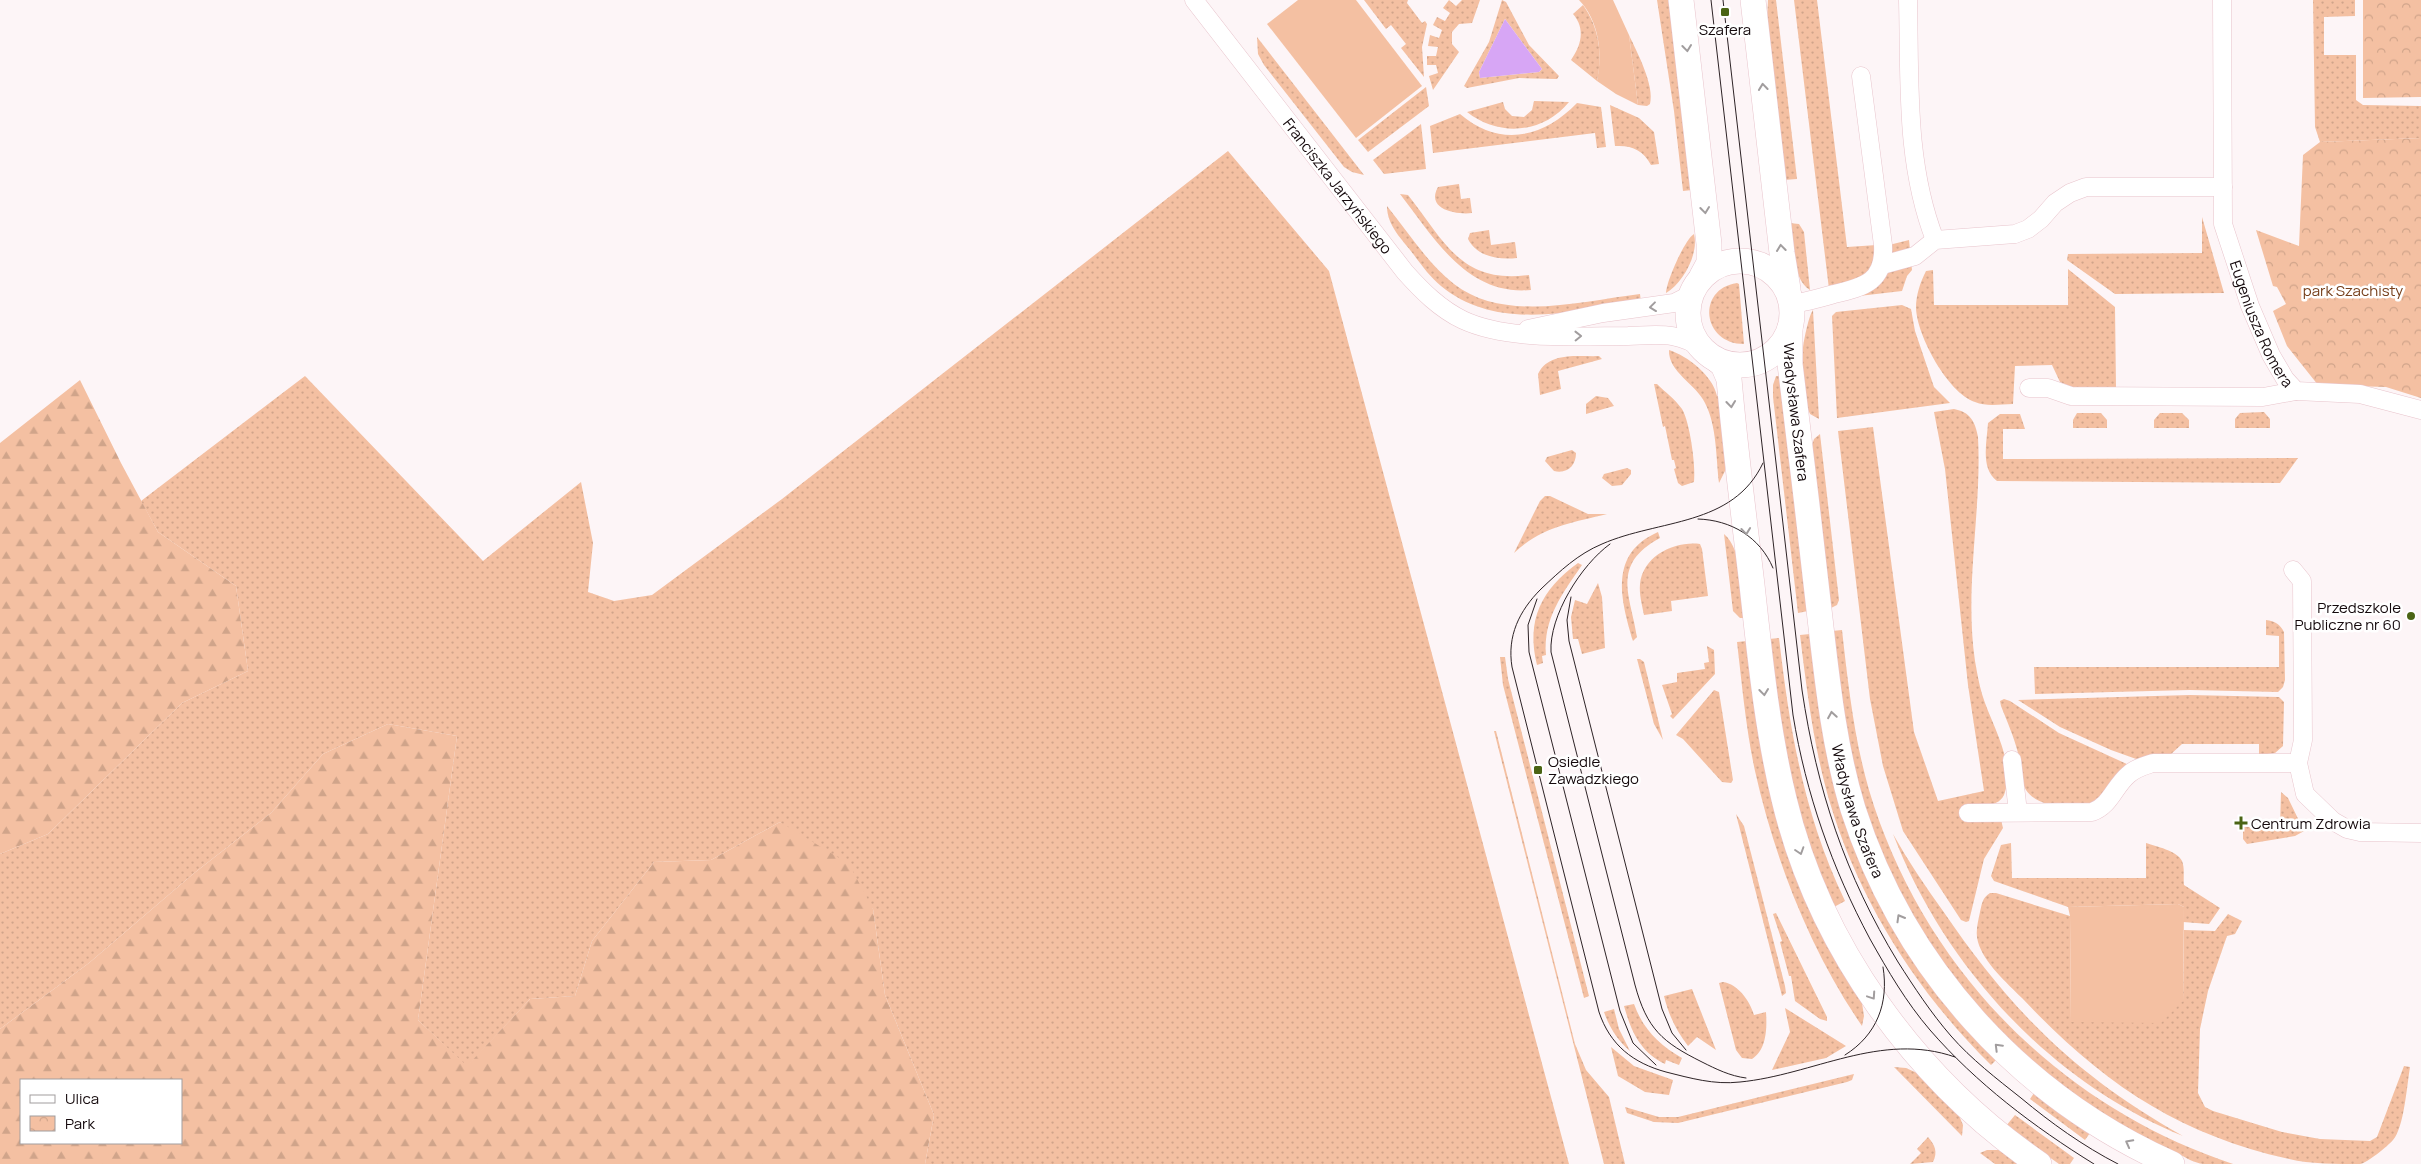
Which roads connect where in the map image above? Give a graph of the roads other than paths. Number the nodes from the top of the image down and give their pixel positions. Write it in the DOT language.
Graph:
graph roads {
  1 [pos="1194,0"];
  2 [pos="1681,0"];
  3 [pos="1753,0"];
  4 [pos="1908,0"];
  5 [pos="2222,0"];
  6 [pos="1861,76"];
  7 [pos="2223,187"];
  8 [pos="1935,240"];
  9 [pos="1882,265"];
  10 [pos="1699,281"];
  11 [pos="1791,309"];
  12 [pos="1512,332"];
  13 [pos="1710,355"];
  14 [pos="2029,388"];
  15 [pos="2296,391"];
  16 [pos="2421,410"];
  17 [pos="2293,570"];
  18 [pos="2012,760"];
  19 [pos="2298,763"];
  20 [pos="2018,812"];
  21 [pos="1968,813"];
  22 [pos="2421,833"];
  23 [pos="2039,1164"];
  24 [pos="2172,1164"];
  1 -- 12 [label="street, Franciszka Jarzyńskiego"];
  2 -- 10 [label="main road, one-way"];
  11 -- 3 [label="main road, Władysława Szafera, one-way"];
  4 -- 8 [label="street"];
  5 -- 7 [label="street, Eugeniusza Romera"];
  6 -- 9 [label="street"];
  7 -- 8 [label="street"];
  7 -- 15 [label="street, Eugeniusza Romera"];
  8 -- 9 [label="street"];
  9 -- 11 [label="street"];
  10 -- 11 [label="main road"];
  10 -- 12 [label="street, Franciszka Jarzyńskiego, one-way"];
  10 -- 13 [label="main road"];
  11 -- 13 [label="main road"];
  24 -- 11 [label="main road, Władysława Szafera, one-way"];
  12 -- 13 [label="street, Franciszka Jarzyńskiego, one-way"];
  13 -- 23 [label="main road, one-way"];
  14 -- 15 [label="street"];
  15 -- 16 [label="street, Eugeniusza Romera"];
  17 -- 19 [label="street"];
  18 -- 20 [label="street"];
  19 -- 20 [label="street"];
  19 -- 22 [label="street"];
  20 -- 21 [label="street"];
}
